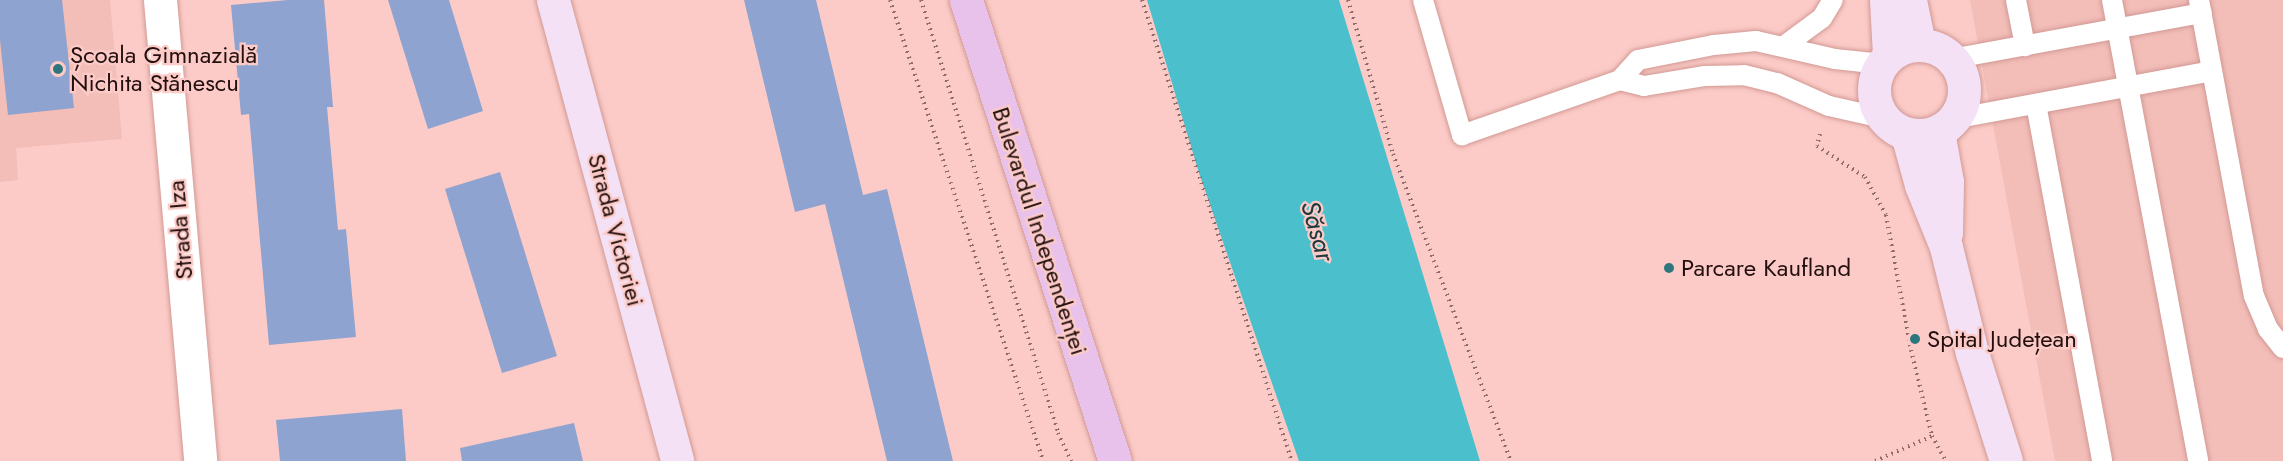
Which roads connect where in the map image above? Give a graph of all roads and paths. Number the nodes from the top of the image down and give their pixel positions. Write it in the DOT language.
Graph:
graph roads {
  1 [pos="160,0"];
  2 [pos="552,0"];
  3 [pos="890,0"];
  4 [pos="921,0"];
  5 [pos="966,0"];
  6 [pos="1142,0"];
  7 [pos="1348,0"];
  8 [pos="1423,0"];
  9 [pos="1833,0"];
  10 [pos="1886,0"];
  11 [pos="1910,0"];
  12 [pos="2016,0"];
  13 [pos="2112,0"];
  14 [pos="2200,6"];
  15 [pos="2117,28"];
  16 [pos="1919,44"];
  17 [pos="1784,46"];
  18 [pos="2025,46"];
  19 [pos="1951,59"];
  20 [pos="1885,60"];
  21 [pos="2212,71"];
  22 [pos="1620,80"];
  23 [pos="2129,87"];
  24 [pos="2036,104"];
  25 [pos="1920,126"];
  26 [pos="1822,128"];
  27 [pos="2283,348"];
  28 [pos="1932,436"];
  29 [pos="200,461"];
  30 [pos="677,461"];
  31 [pos="1043,461"];
  32 [pos="1071,461"];
  33 [pos="1115,461"];
  34 [pos="1292,461"];
  35 [pos="1511,461"];
  36 [pos="1875,461"];
  37 [pos="1946,461"];
  38 [pos="2006,461"];
  39 [pos="2102,461"];
  40 [pos="2198,461"];
  1 -- 29 [label="street, Strada Iza"];
  2 -- 30 [label="street, Strada Victoriei"];
  3 -- 31 [label="path"];
  4 -- 32 [label="path"];
  5 -- 33 [label="main road, Bulevardul Independenței"];
  6 -- 34 [label="path"];
  7 -- 35 [label="path"];
  8 -- 22 [label="lane"];
  9 -- 17 [label="lane"];
  10 -- 20 [label="street"];
  11 -- 16 [label="street"];
  12 -- 18 [label="lane"];
  13 -- 15 [label="lane"];
  14 -- 15 [label="lane"];
  14 -- 21 [label="lane"];
  15 -- 18 [label="lane"];
  15 -- 23 [label="lane"];
  16 -- 19 [label="street"];
  16 -- 20 [label="street"];
  17 -- 20 [label="lane"];
  17 -- 22 [label="lane"];
  18 -- 19 [label="lane"];
  19 -- 25 [label="street"];
  20 -- 25 [label="street"];
  21 -- 23 [label="lane"];
  21 -- 27 [label="lane"];
  22 -- 25 [label="lane"];
  23 -- 24 [label="lane"];
  23 -- 40 [label="lane"];
  24 -- 25 [label="lane"];
  24 -- 39 [label="lane"];
  25 -- 38 [label="street"];
  26 -- 28 [label="path"];
  28 -- 36 [label="path"];
  28 -- 37 [label="path"];
}
